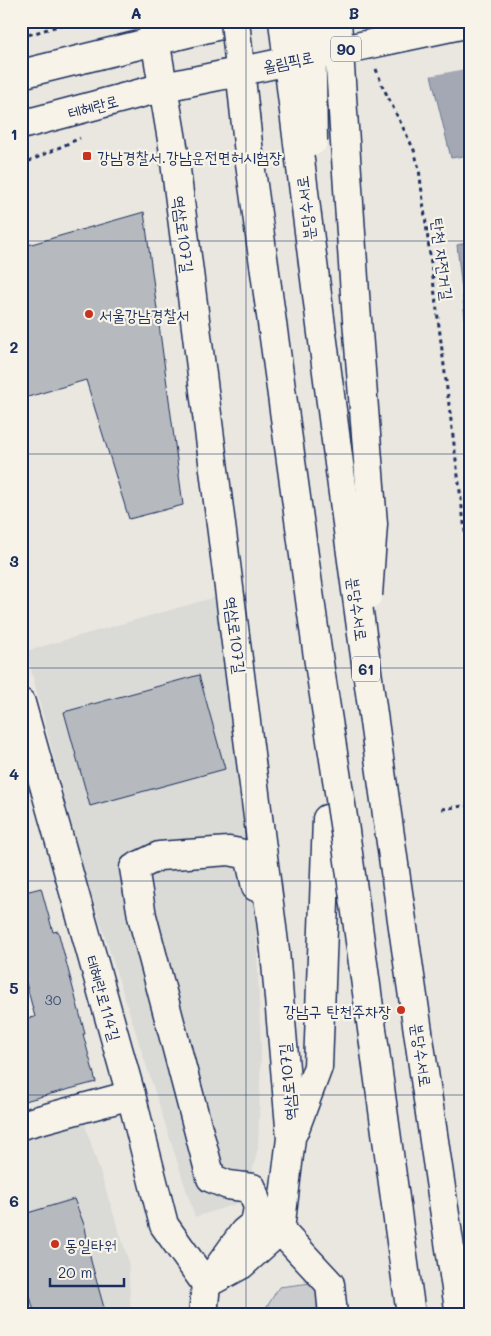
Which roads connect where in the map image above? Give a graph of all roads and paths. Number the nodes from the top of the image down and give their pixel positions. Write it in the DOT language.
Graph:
graph roads {
  1 [pos="75,21"];
  2 [pos="283,21"];
  3 [pos="311,21"];
  4 [pos="337,21"];
  5 [pos="230,23"];
  6 [pos="470,23"];
  7 [pos="154,32"];
  8 [pos="21,37"];
  9 [pos="372,60"];
  10 [pos="21,74"];
  11 [pos="164,87"];
  12 [pos="21,125"];
  13 [pos="88,135"];
  14 [pos="21,165"];
  15 [pos="314,278"];
  16 [pos="470,570"];
  17 [pos="364,654"];
  18 [pos="21,704"];
  19 [pos="470,805"];
  20 [pos="442,809"];
  21 [pos="327,819"];
  22 [pos="272,922"];
  23 [pos="131,1095"];
  24 [pos="21,1125"];
  25 [pos="291,1138"];
  26 [pos="258,1208"];
  27 [pos="280,1230"];
  28 [pos="206,1284"];
  29 [pos="203,1315"];
  30 [pos="333,1315"];
  31 [pos="410,1315"];
  32 [pos="460,1315"];
  1 -- 8 [label="path"];
  2 -- 15 [label="main road, 분당수서로 / 61, bridge"];
  3 -- 15 [label="main road, bridge"];
  4 -- 17 [label="main road, bridge"];
  5 -- 7 [label="main road"];
  5 -- 31 [label="main road, bridge"];
  6 -- 11 [label="main road, 올림픽로 / 90, bridge"];
  7 -- 10 [label="main road"];
  7 -- 11 [label="main road, 역삼로107길"];
  9 -- 16 [label="path, 탄천 자전거길"];
  11 -- 12 [label="main road, 테헤란로 / 90"];
  11 -- 22 [label="main road, 역삼로107길"];
  13 -- 14 [label="path"];
  15 -- 17 [label="main road, 분당수서로 / 61, bridge"];
  17 -- 32 [label="main road, 분당수서로 / 61, bridge"];
  18 -- 23 [label="main road, 테헤란로114길"];
  19 -- 20 [label="path"];
  21 -- 25 [label="main road"];
  22 -- 25 [label="main road, 역삼로107길"];
  22 -- 26 [label="main road"];
  23 -- 24 [label="main road"];
  23 -- 28 [label="main road, 테헤란로114길"];
  25 -- 26 [label="main road"];
  25 -- 27 [label="main road, 역삼로107길"];
  26 -- 28 [label="main road"];
  27 -- 28 [label="main road"];
  27 -- 30 [label="main road"];
  28 -- 29 [label="main road"];
}
